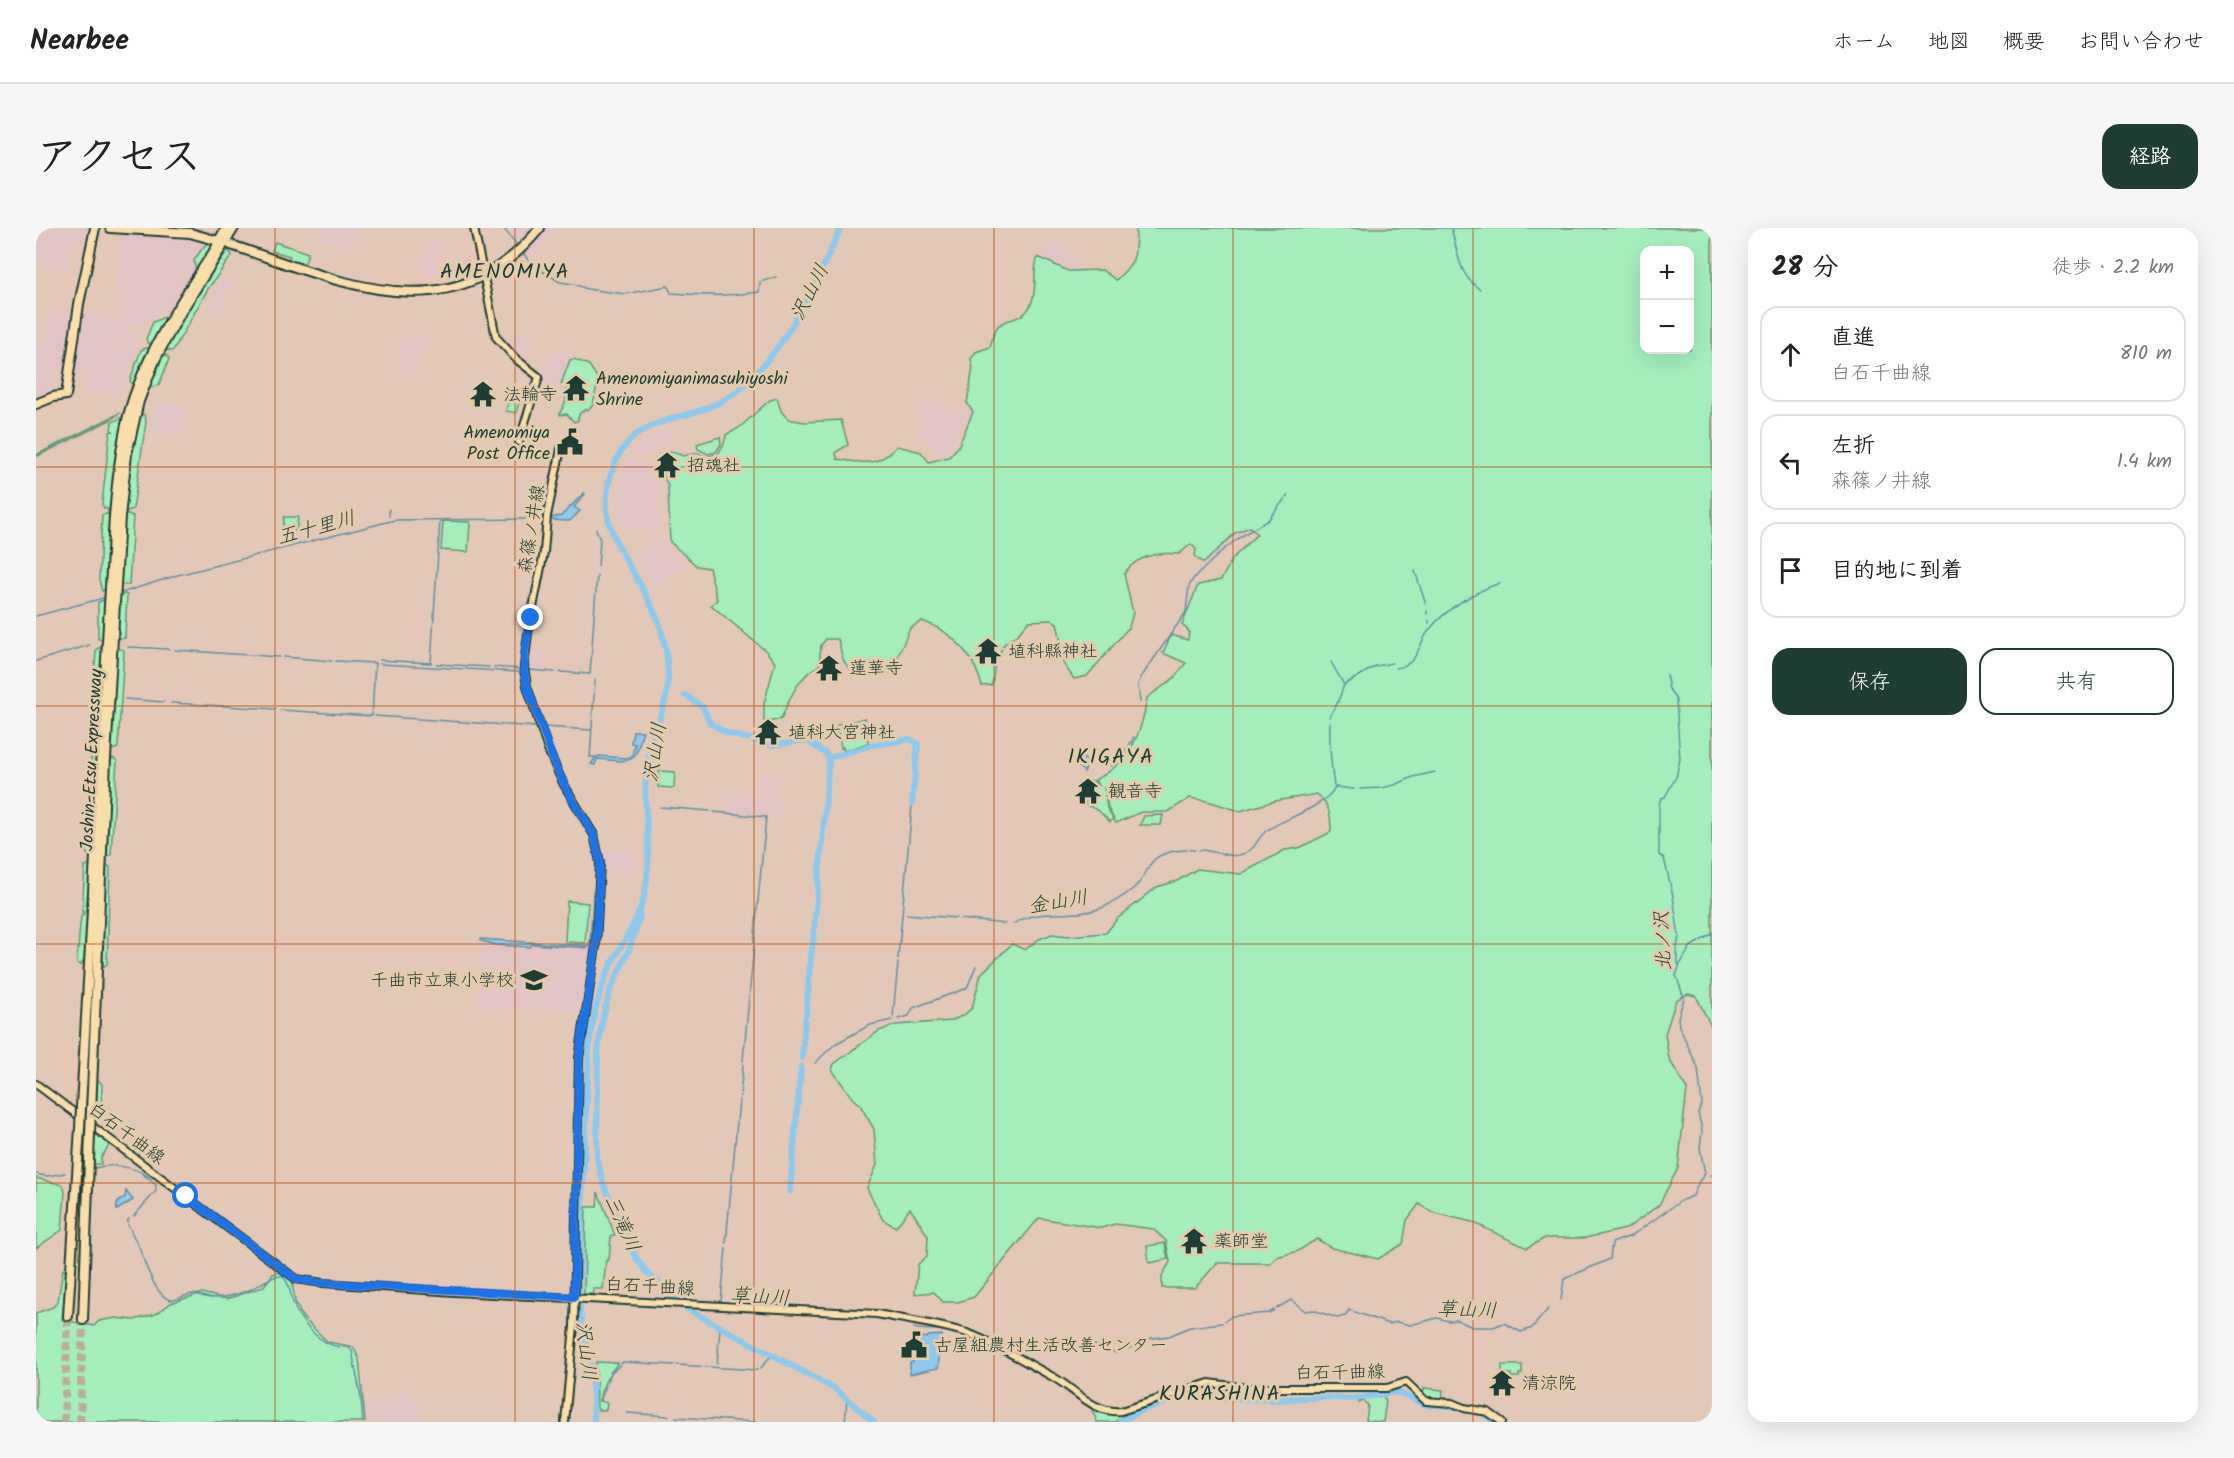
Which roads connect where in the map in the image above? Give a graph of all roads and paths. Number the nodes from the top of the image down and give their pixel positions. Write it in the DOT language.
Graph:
graph roads {
  1 [pos="95,228"];
  2 [pos="110,228"];
  3 [pos="227,228"];
  4 [pos="235,228"];
  5 [pos="474,228"];
  6 [pos="540,228"];
  7 [pos="215,240"];
  8 [pos="231,245"];
  9 [pos="483,274"];
  10 [pos="140,389"];
  11 [pos="36,404"];
  12 [pos="519,442"];
  13 [pos="561,449"];
  14 [pos="112,599"];
  15 [pos="36,1084"];
  16 [pos="577,1297"];
  17 [pos="68,1317"];
  18 [pos="83,1320"];
  19 [pos="565,1422"];
  20 [pos="1502,1422"];
  1 -- 11 [label="highway"];
  2 -- 7 [label="highway"];
  3 -- 10 [label="highway, Joshin-Etsu Expressway"];
  4 -- 10 [label="highway, Joshin-Etsu Expressway"];
  5 -- 9 [label="main road"];
  6 -- 9 [label="highway"];
  8 -- 9 [label="highway"];
  9 -- 12 [label="main road"];
  10 -- 14 [label="highway, Joshin-Etsu Expressway"];
  13 -- 16 [label="main road, 森篠ノ井線"];
  14 -- 17 [label="highway, Joshin-Etsu Expressway, bridge"];
  14 -- 18 [label="highway, Joshin-Etsu Expressway, bridge"];
  15 -- 16 [label="main road, 白石千曲線"];
  16 -- 19 [label="main road, 森篠ノ井線"];
  16 -- 20 [label="main road, 白石千曲線"];
}
